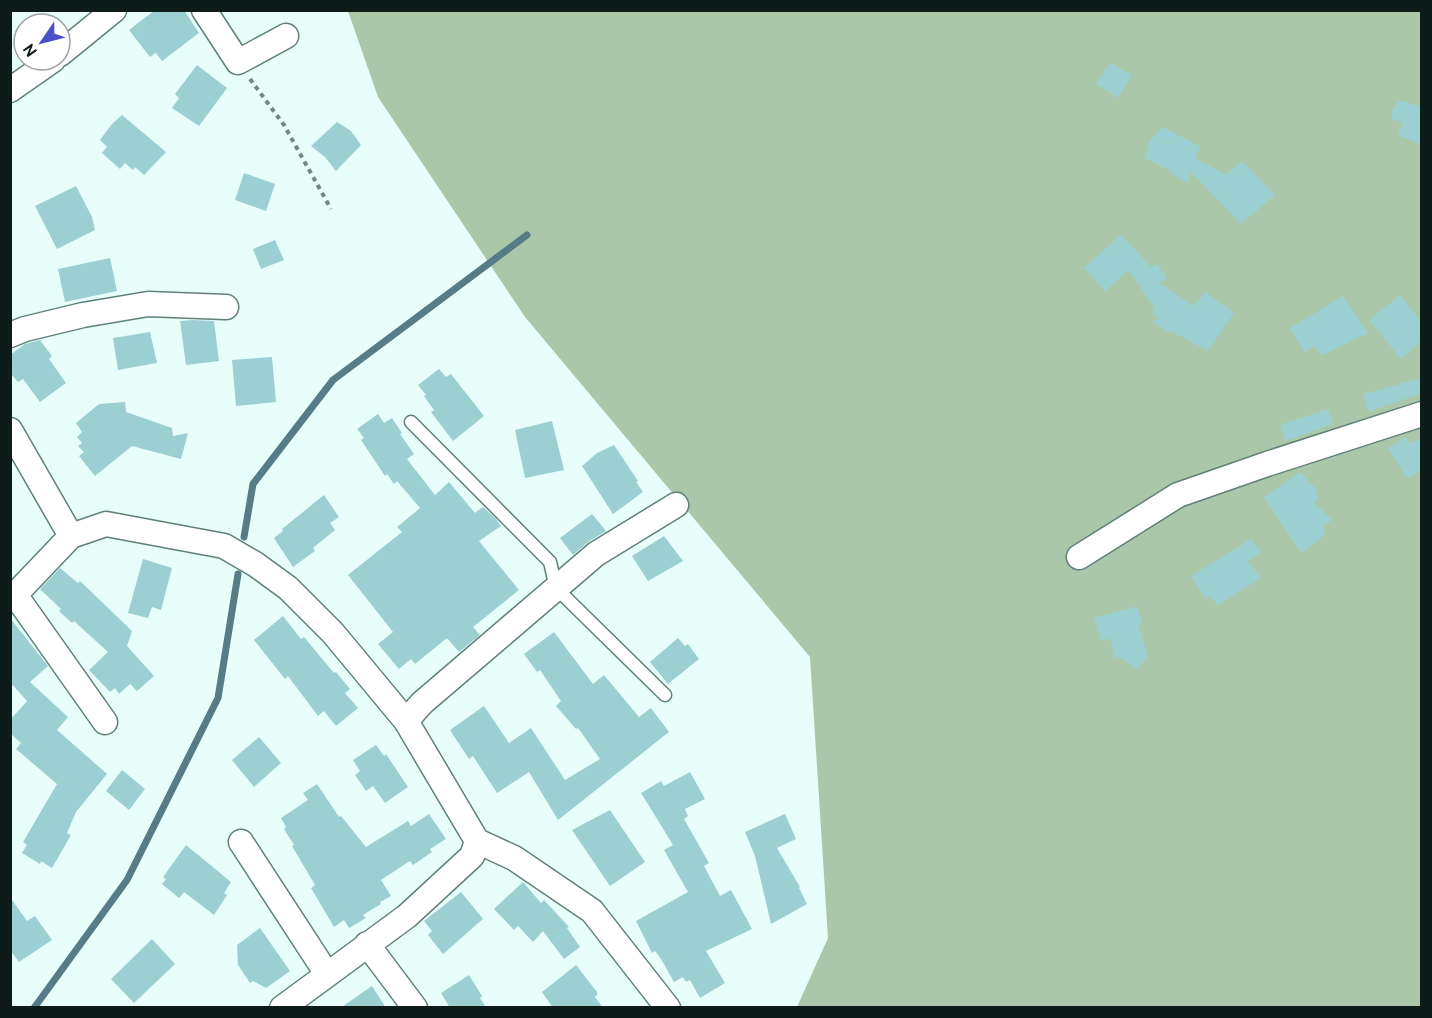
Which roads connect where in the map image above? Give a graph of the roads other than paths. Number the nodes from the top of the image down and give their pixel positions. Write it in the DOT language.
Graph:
graph roads {
  1 [pos="114,10"];
  2 [pos="204,10"];
  3 [pos="286,36"];
  4 [pos="72,44"];
  5 [pos="36,72"];
  6 [pos="10,90"];
  7 [pos="226,307"];
  8 [pos="10,335"];
  9 [pos="1422,414"];
  10 [pos="411,422"];
  11 [pos="10,430"];
  12 [pos="676,505"];
  13 [pos="71,536"];
  14 [pos="1078,557"];
  15 [pos="556,588"];
  16 [pos="13,598"];
  17 [pos="665,695"];
  18 [pos="406,721"];
  19 [pos="105,722"];
  20 [pos="477,841"];
  21 [pos="241,842"];
  22 [pos="367,944"];
  23 [pos="327,974"];
  24 [pos="282,1008"];
  25 [pos="415,1008"];
  26 [pos="668,1008"];
  1 -- 4 [label="street"];
  2 -- 3 [label="street"];
  5 -- 6 [label="street"];
  7 -- 8 [label="street"];
  9 -- 14 [label="street"];
  10 -- 15 [label="lane"];
  11 -- 13 [label="street"];
  12 -- 15 [label="street"];
  13 -- 16 [label="street"];
  13 -- 18 [label="street"];
  15 -- 17 [label="lane"];
  15 -- 18 [label="street"];
  16 -- 19 [label="street"];
  18 -- 20 [label="street"];
  20 -- 22 [label="street"];
  20 -- 26 [label="street"];
  21 -- 23 [label="street"];
  22 -- 23 [label="street"];
  22 -- 25 [label="street"];
  23 -- 24 [label="street"];
}
